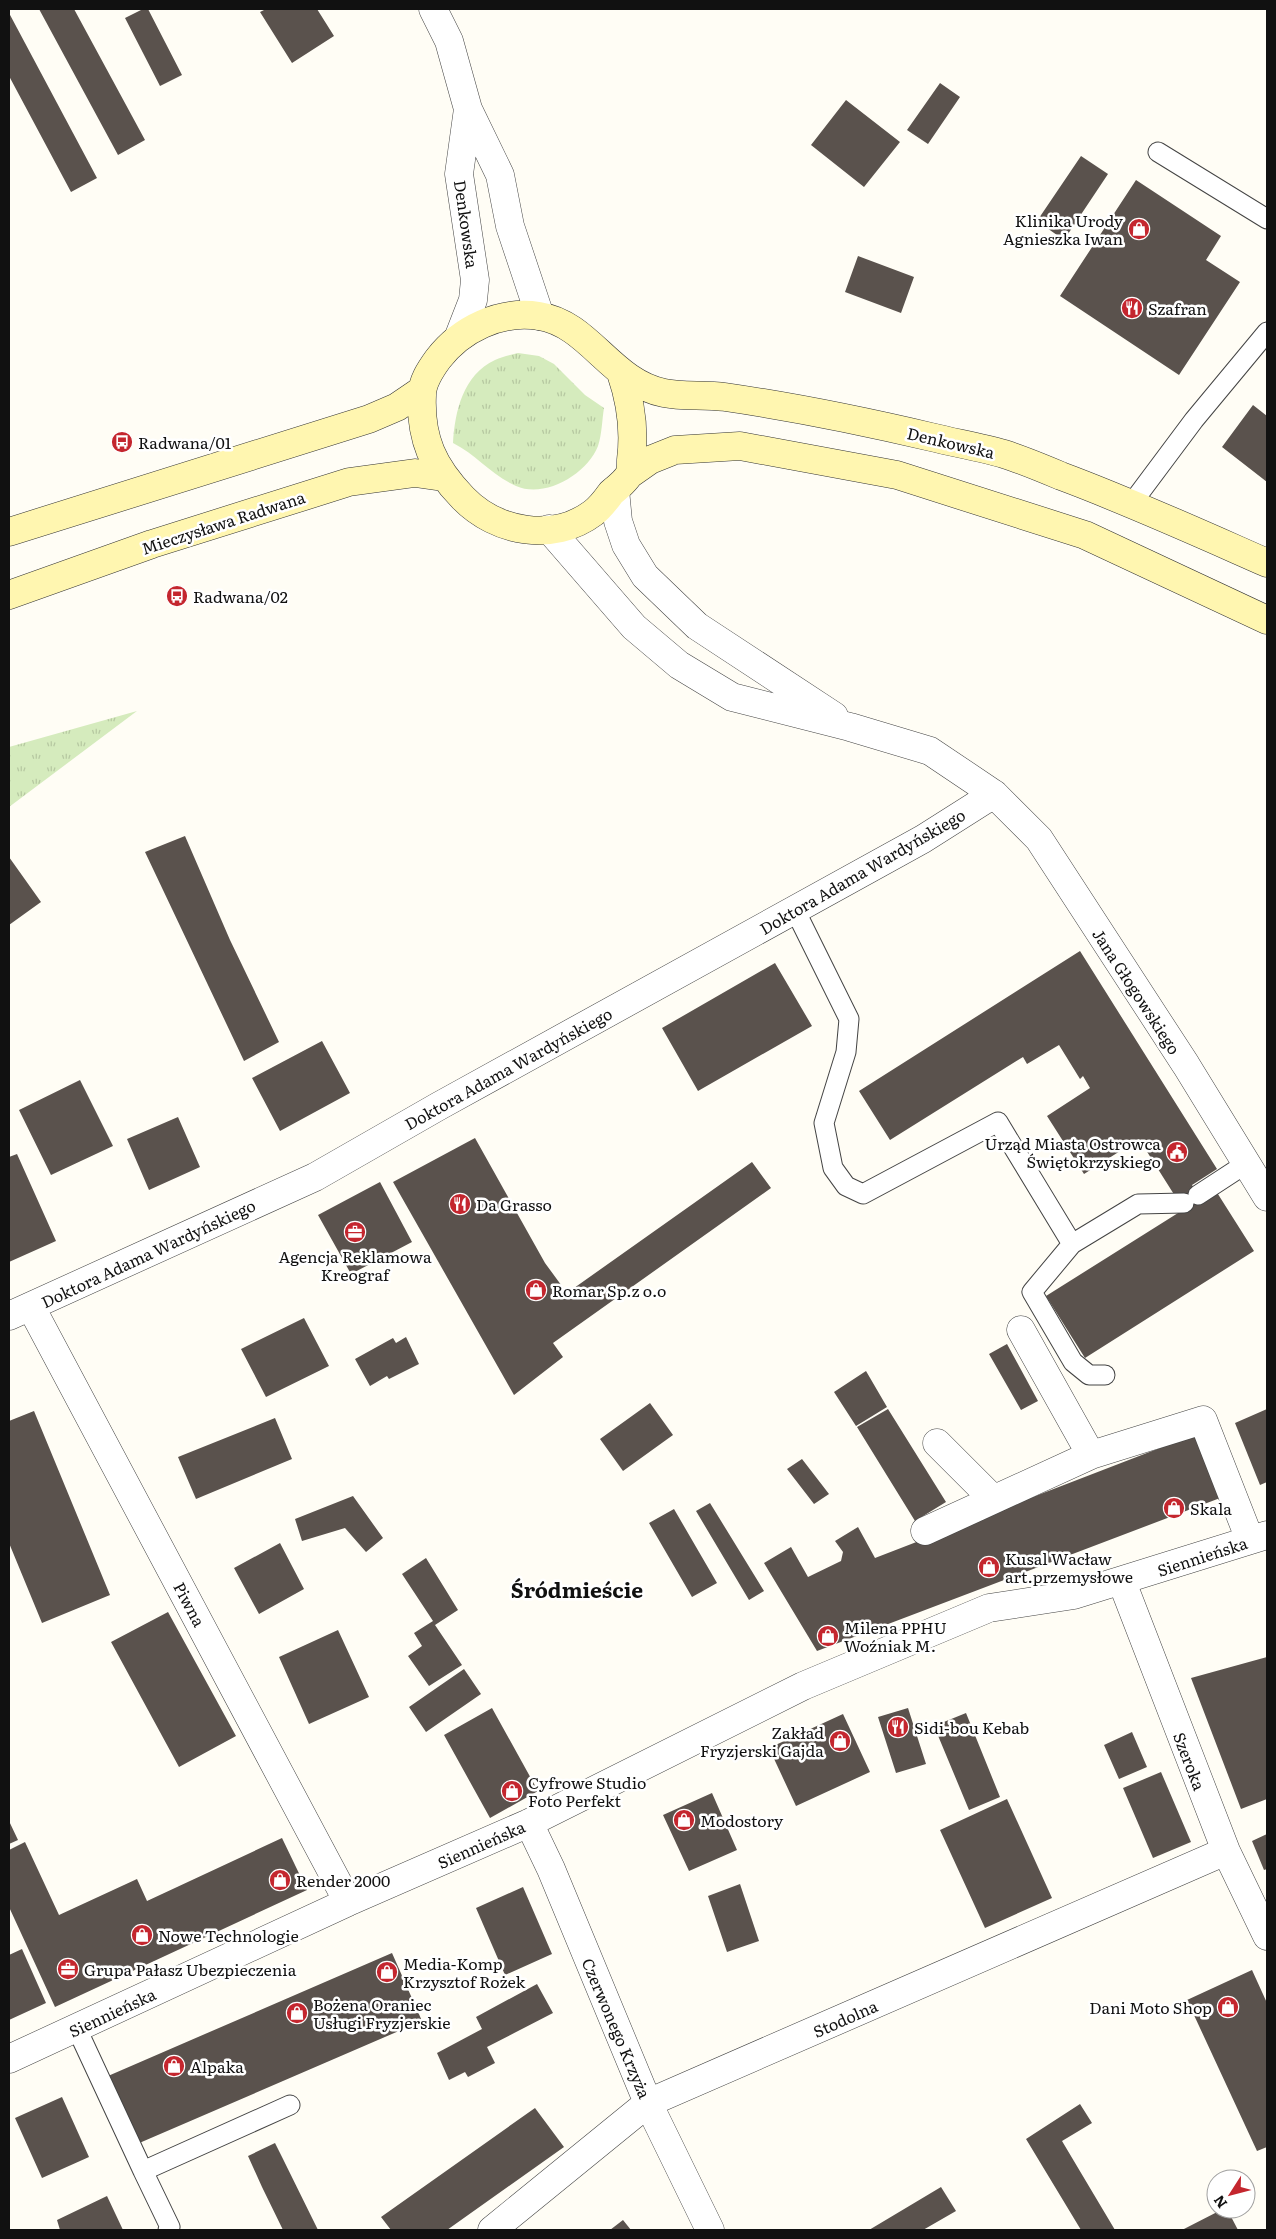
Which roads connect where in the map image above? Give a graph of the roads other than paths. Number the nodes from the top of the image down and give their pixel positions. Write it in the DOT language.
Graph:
graph roads {
  1 [pos="433,9"];
  2 [pos="468,109"];
  3 [pos="1158,152"];
  4 [pos="1267,219"];
  5 [pos="540,316"];
  6 [pos="1267,332"];
  7 [pos="459,336"];
  8 [pos="621,373"];
  9 [pos="422,390"];
  10 [pos="443,477"];
  11 [pos="622,482"];
  12 [pos="1132,502"];
  13 [pos="549,529"];
  14 [pos="9,532"];
  15 [pos="1267,563"];
  16 [pos="9,595"];
  17 [pos="1267,620"];
  18 [pos="850,727"];
  19 [pos="994,794"];
  20 [pos="795,910"];
  21 [pos="1247,1163"];
  22 [pos="1267,1197"];
  23 [pos="1072,1244"];
  24 [pos="20,1311"];
  25 [pos="1021,1330"];
  26 [pos="1105,1375"];
  27 [pos="936,1443"];
  28 [pos="1091,1455"];
  29 [pos="993,1499"];
  30 [pos="925,1531"];
  31 [pos="1259,1538"];
  32 [pos="1122,1582"];
  33 [pos="529,1823"];
  34 [pos="1226,1851"];
  35 [pos="348,1902"];
  36 [pos="1267,1936"];
  37 [pos="76,2029"];
  38 [pos="9,2059"];
  39 [pos="648,2103"];
  40 [pos="290,2105"];
  41 [pos="143,2170"];
  42 [pos="168,2230"];
  43 [pos="492,2230"];
  44 [pos="710,2230"];
  1 -- 2 [label="street, Denkowska"];
  2 -- 5 [label="street, Denkowska"];
  2 -- 7 [label="street, Denkowska"];
  3 -- 4 [label="lane"];
  5 -- 7 [label="main road"];
  5 -- 8 [label="main road, Denkowska"];
  6 -- 12 [label="lane"];
  7 -- 9 [label="main road"];
  8 -- 11 [label="main road"];
  8 -- 12 [label="main road, Denkowska"];
  9 -- 10 [label="main road"];
  9 -- 14 [label="main road"];
  10 -- 13 [label="main road"];
  10 -- 16 [label="main road, Mieczysława Radwana"];
  11 -- 13 [label="main road"];
  11 -- 17 [label="main road"];
  11 -- 18 [label="street"];
  12 -- 15 [label="main road, Denkowska"];
  13 -- 18 [label="street"];
  18 -- 19 [label="street, Jana Głogowskiego"];
  19 -- 20 [label="street, Doktora Adama Wardyńskiego"];
  19 -- 21 [label="street, Jana Głogowskiego"];
  20 -- 23 [label="lane"];
  20 -- 24 [label="street, Doktora Adama Wardyńskiego"];
  21 -- 22 [label="street, Jana Głogowskiego"];
  21 -- 23 [label="lane"];
  23 -- 26 [label="lane"];
  24 -- 35 [label="street, Piwna"];
  25 -- 28 [label="street"];
  27 -- 29 [label="street"];
  28 -- 29 [label="street"];
  28 -- 31 [label="street"];
  29 -- 30 [label="street"];
  31 -- 32 [label="street, Siennieńska"];
  32 -- 33 [label="street, Siennieńska"];
  32 -- 34 [label="street, Szeroka"];
  33 -- 35 [label="street, Siennieńska"];
  33 -- 39 [label="street, Czerwonego Krzyża"];
  34 -- 36 [label="street, Szeroka"];
  34 -- 39 [label="street, Stodolna"];
  35 -- 37 [label="street, Siennieńska"];
  37 -- 38 [label="street, Siennieńska"];
  37 -- 41 [label="lane"];
  39 -- 43 [label="street, Stodolna"];
  39 -- 44 [label="street, Czerwonego Krzyża"];
  40 -- 41 [label="lane"];
  41 -- 42 [label="lane"];
}
